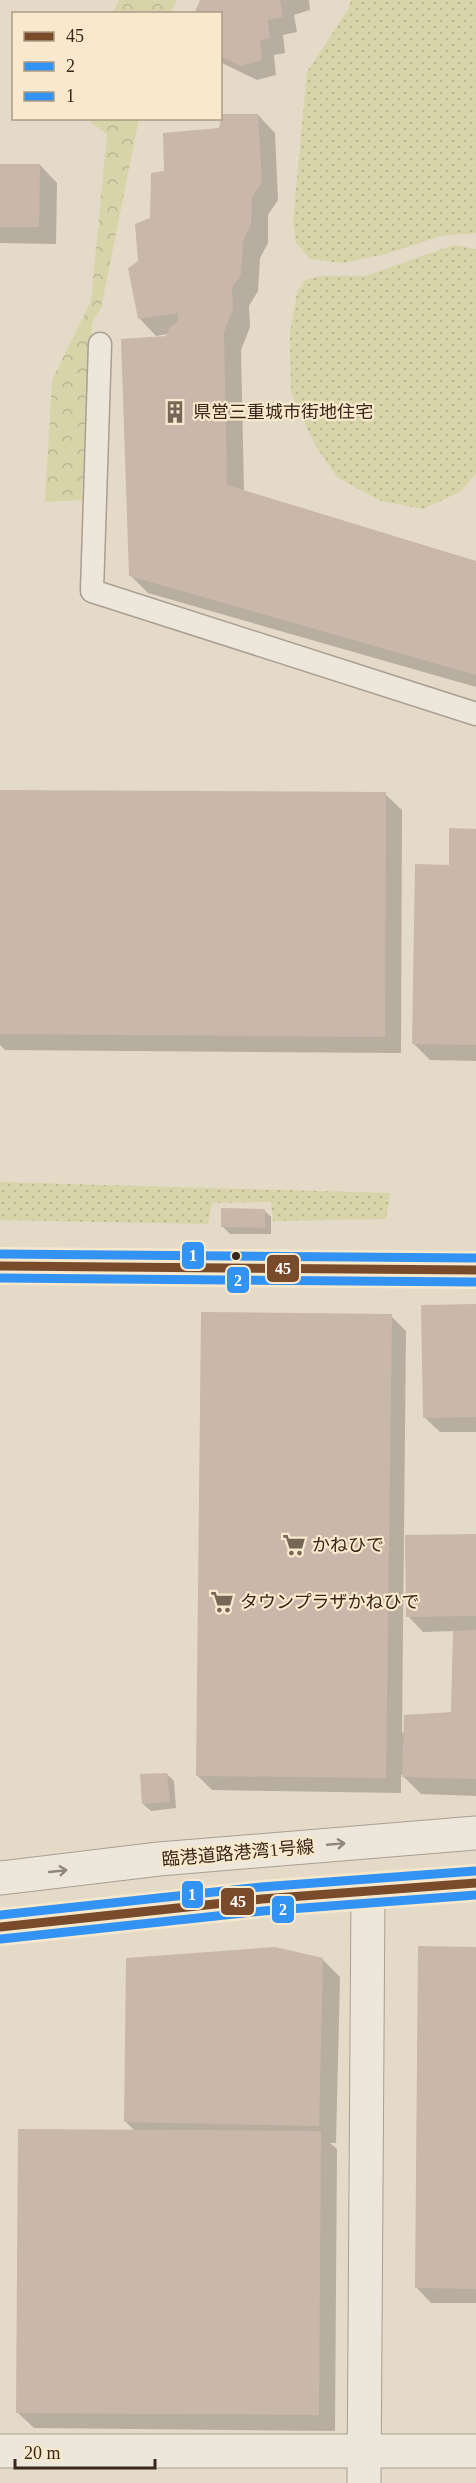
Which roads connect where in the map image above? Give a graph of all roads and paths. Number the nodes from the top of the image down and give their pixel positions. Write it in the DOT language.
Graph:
graph roads {
  1 [pos="100,344"];
  2 [pos="476,714"];
  3 [pos="0,1266"];
  4 [pos="476,1270"];
  5 [pos="476,1833"];
  6 [pos="0,1878"];
  7 [pos="476,1883"];
  8 [pos="368,1892"];
  9 [pos="0,1927"];
  10 [pos="0,2451"];
  11 [pos="476,2451"];
  12 [pos="364,2467"];
  1 -- 2 [label="lane"];
  3 -- 4 [label="street"];
  6 -- 5 [label="street, 臨港道路港湾1号線, one-way"];
  7 -- 8 [label="street"];
  8 -- 9 [label="street"];
  8 -- 12 [label="street"];
  10 -- 12 [label="street"];
  11 -- 12 [label="street"];
}
